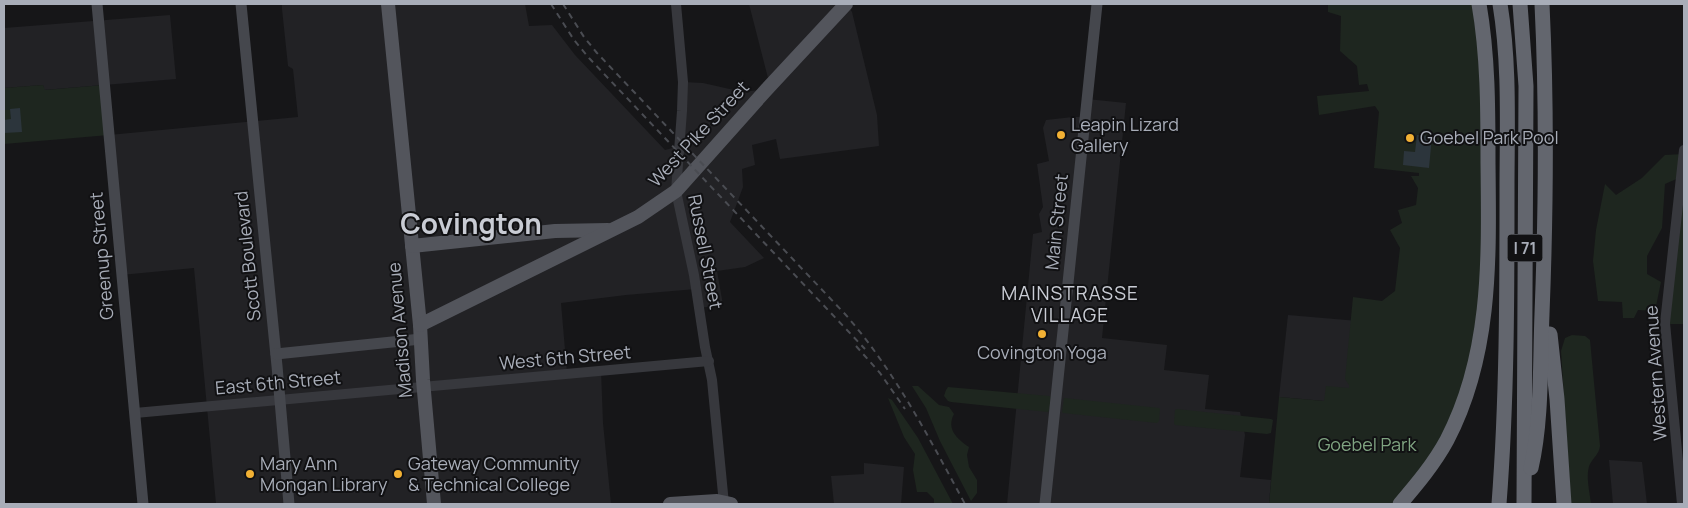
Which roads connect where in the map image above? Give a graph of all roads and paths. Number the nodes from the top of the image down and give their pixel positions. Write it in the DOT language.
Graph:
graph roads {
  1 [pos="97,4"];
  2 [pos="241,4"];
  3 [pos="388,4"];
  4 [pos="676,4"];
  5 [pos="846,4"];
  6 [pos="1097,4"];
  7 [pos="1479,4"];
  8 [pos="1489,4"];
  9 [pos="1500,4"];
  10 [pos="1520,4"];
  11 [pos="1538,4"];
  12 [pos="1542,4"];
  13 [pos="1544,31"];
  14 [pos="1684,150"];
  15 [pos="1683,171"];
  16 [pos="676,191"];
  17 [pos="614,230"];
  18 [pos="412,246"];
  19 [pos="1507,247"];
  20 [pos="1544,253"];
  21 [pos="420,332"];
  22 [pos="276,354"];
  23 [pos="709,361"];
  24 [pos="424,387"];
  25 [pos="280,399"];
  26 [pos="135,413"];
  27 [pos="1525,498"];
  28 [pos="726,503"];
  29 [pos="143,504"];
  30 [pos="289,504"];
  31 [pos="434,504"];
  32 [pos="670,504"];
  33 [pos="1045,504"];
  34 [pos="1400,504"];
  35 [pos="1499,504"];
  36 [pos="1564,504"];
  37 [pos="1682,504"];
  1 -- 26 [label="main road, Greenup Street"];
  2 -- 22 [label="main road, Scott Boulevard"];
  3 -- 18 [label="main road, Madison Avenue"];
  4 -- 16 [label="street, Russell Street"];
  5 -- 16 [label="main road, West Pike Street"];
  6 -- 33 [label="main road, Main Street"];
  7 -- 34 [label="highway"];
  8 -- 19 [label="highway"];
  9 -- 19 [label="highway, I 71"];
  10 -- 27 [label="highway, I 71"];
  11 -- 13 [label="highway"];
  12 -- 13 [label="highway"];
  13 -- 20 [label="highway"];
  14 -- 15 [label="street, Western Avenue"];
  15 -- 37 [label="street, Western Avenue"];
  16 -- 17 [label="main road, West Pike Street"];
  16 -- 23 [label="street, Russell Street"];
  17 -- 18 [label="main road"];
  17 -- 21 [label="main road, West Pike Street"];
  18 -- 21 [label="main road, Madison Avenue"];
  19 -- 35 [label="highway, I 71"];
  20 -- 27 [label="highway"];
  20 -- 36 [label="highway"];
  21 -- 22 [label="main road"];
  21 -- 24 [label="main road, Madison Avenue"];
  22 -- 25 [label="main road, Scott Boulevard"];
  23 -- 24 [label="street, West 6th Street"];
  23 -- 28 [label="street, Russell Street"];
  24 -- 25 [label="street, East 6th Street"];
  24 -- 31 [label="main road, Madison Avenue"];
  25 -- 26 [label="street, East 6th Street"];
  25 -- 30 [label="main road, Scott Boulevard"];
  26 -- 29 [label="main road, Greenup Street"];
  28 -- 32 [label="main road"];
}
